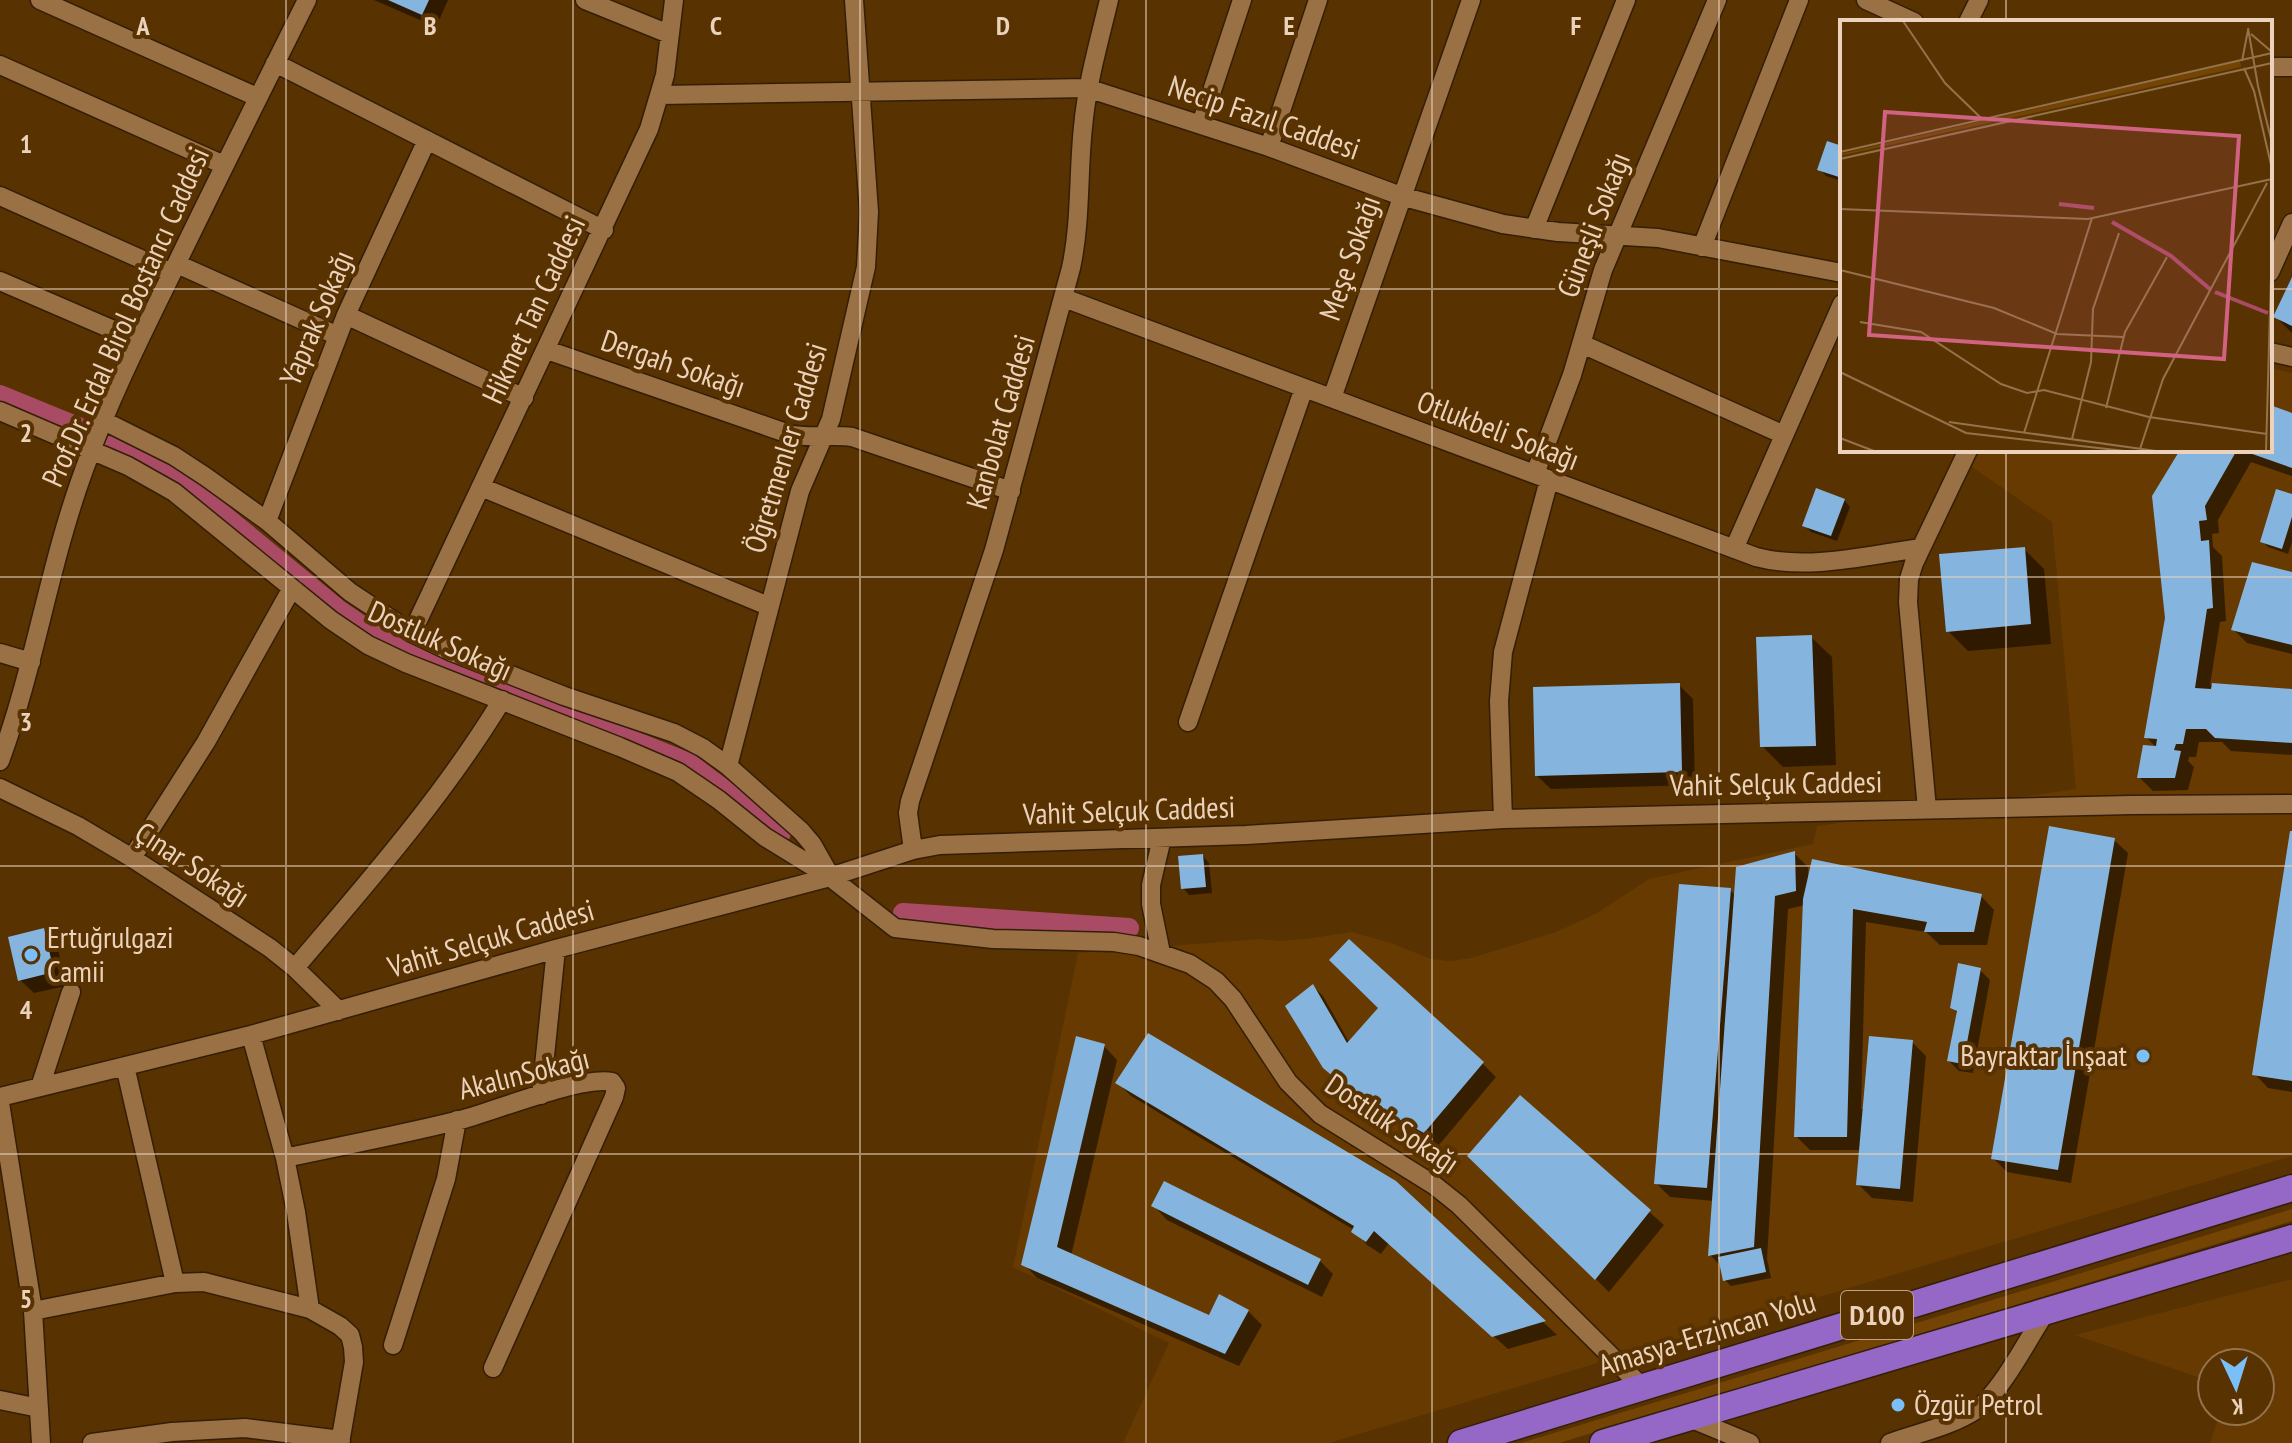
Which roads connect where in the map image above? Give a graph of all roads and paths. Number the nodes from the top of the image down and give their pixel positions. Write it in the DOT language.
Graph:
graph roads {
  1 [pos="40,0"];
  2 [pos="307,0"];
  3 [pos="585,0"];
  4 [pos="674,0"];
  5 [pos="854,0"];
  6 [pos="1109,0"];
  7 [pos="1242,0"];
  8 [pos="1318,0"];
  9 [pos="1471,0"];
  10 [pos="1626,0"];
  11 [pos="1717,0"];
  12 [pos="1799,0"];
  13 [pos="1866,0"];
  14 [pos="1979,0"];
  15 [pos="1899,7"];
  16 [pos="1969,20"];
  17 [pos="669,34"];
  18 [pos="275,63"];
  19 [pos="0,65"];
  20 [pos="1087,88"];
  21 [pos="862,92"];
  22 [pos="660,95"];
  23 [pos="257,97"];
  24 [pos="1201,124"];
  25 [pos="427,140"];
  26 [pos="1269,147"];
  27 [pos="224,165"];
  28 [pos="0,196"];
  29 [pos="1401,196"];
  30 [pos="2292,223"];
  31 [pos="1534,229"];
  32 [pos="604,230"];
  33 [pos="1617,234"];
  34 [pos="1702,247"];
  35 [pos="174,268"];
  36 [pos="2272,268"];
  37 [pos="1840,273"];
  38 [pos="0,281"];
  39 [pos="1064,298"];
  40 [pos="1840,309"];
  41 [pos="346,315"];
  42 [pos="338,336"];
  43 [pos="139,341"];
  44 [pos="1582,344"];
  45 [pos="547,350"];
  46 [pos="2272,352"];
  47 [pos="2292,357"];
  48 [pos="1304,388"];
  49 [pos="524,398"];
  50 [pos="1332,398"];
  51 [pos="0,411"];
  52 [pos="104,421"];
  53 [pos="1784,435"];
  54 [pos="824,436"];
  55 [pos="92,450"];
  56 [pos="1967,452"];
  57 [pos="1542,477"];
  58 [pos="481,487"];
  59 [pos="1011,491"];
  60 [pos="267,521"];
  61 [pos="1921,548"];
  62 [pos="1734,549"];
  63 [pos="292,588"];
  64 [pos="768,606"];
  65 [pos="412,633"];
  66 [pos="0,653"];
  67 [pos="31,662"];
  68 [pos="502,700"];
  69 [pos="1188,722"];
  70 [pos="0,761"];
  71 [pos="728,766"];
  72 [pos="0,788"];
  73 [pos="2292,804"];
  74 [pos="1927,809"];
  75 [pos="1503,819"];
  76 [pos="1162,838"];
  77 [pos="913,850"];
  78 [pos="132,858"];
  79 [pos="830,877"];
  80 [pos="556,949"];
  81 [pos="1161,953"];
  82 [pos="295,968"];
  83 [pos="71,992"];
  84 [pos="339,1011"];
  85 [pos="251,1035"];
  86 [pos="125,1066"];
  87 [pos="40,1087"];
  88 [pos="541,1095"];
  89 [pos="0,1097"];
  90 [pos="0,1103"];
  91 [pos="457,1120"];
  92 [pos="285,1158"];
  93 [pos="2292,1188"];
  94 [pos="2292,1238"];
  95 [pos="175,1283"];
  96 [pos="310,1309"];
  97 [pos="33,1311"];
  98 [pos="2045,1313"];
  99 [pos="393,1345"];
  100 [pos="493,1368"];
  101 [pos="1642,1387"];
  102 [pos="0,1400"];
  103 [pos="39,1408"];
  104 [pos="1687,1417"];
  105 [pos="1656,1436"];
  106 [pos="172,1437"];
  107 [pos="340,1442"];
  108 [pos="41,1443"];
  109 [pos="92,1443"];
  110 [pos="1461,1443"];
  111 [pos="1603,1443"];
  112 [pos="1750,1443"];
  113 [pos="1890,1443"];
  1 -- 23 [label="street"];
  2 -- 18 [label="street, Prof.Dr. Erdal Birol Bostancı Caddesi"];
  3 -- 17 [label="street"];
  4 -- 17 [label="street, Hikmet Tan Caddesi"];
  5 -- 21 [label="street, Öğretmenler Caddesi"];
  6 -- 20 [label="street, Kanbolat Caddesi"];
  7 -- 24 [label="street"];
  8 -- 26 [label="street"];
  9 -- 29 [label="street, Meşe Sokağı"];
  10 -- 31 [label="street"];
  11 -- 33 [label="street, Güneşli Sokağı"];
  12 -- 34 [label="street"];
  13 -- 15 [label="street"];
  14 -- 16 [label="street"];
  17 -- 22 [label="street, Hikmet Tan Caddesi"];
  18 -- 23 [label="street, Prof.Dr. Erdal Birol Bostancı Caddesi"];
  18 -- 25 [label="street"];
  19 -- 27 [label="street"];
  20 -- 21 [label="street, Necip Fazıl Caddesi"];
  20 -- 24 [label="street, Necip Fazıl Caddesi"];
  20 -- 39 [label="street, Kanbolat Caddesi"];
  21 -- 22 [label="street, Necip Fazıl Caddesi"];
  21 -- 54 [label="street, Öğretmenler Caddesi"];
  22 -- 32 [label="street, Hikmet Tan Caddesi"];
  23 -- 27 [label="street, Prof.Dr. Erdal Birol Bostancı Caddesi"];
  24 -- 26 [label="street, Necip Fazıl Caddesi"];
  25 -- 32 [label="street"];
  25 -- 41 [label="street, Yaprak Sokağı"];
  26 -- 29 [label="street, Necip Fazıl Caddesi"];
  27 -- 35 [label="street, Prof.Dr. Erdal Birol Bostancı Caddesi"];
  28 -- 35 [label="street"];
  29 -- 31 [label="street, Necip Fazıl Caddesi"];
  29 -- 50 [label="street, Meşe Sokağı"];
  30 -- 36 [label="street"];
  31 -- 33 [label="street, Necip Fazıl Caddesi"];
  32 -- 45 [label="street, Hikmet Tan Caddesi"];
  33 -- 34 [label="street, Necip Fazıl Caddesi"];
  33 -- 44 [label="street, Güneşli Sokağı"];
  34 -- 37 [label="street, Necip Fazıl Caddesi"];
  35 -- 42 [label="street"];
  35 -- 43 [label="street, Prof.Dr. Erdal Birol Bostancı Caddesi"];
  38 -- 43 [label="street"];
  39 -- 48 [label="street, Otlukbeli Sokağı"];
  39 -- 59 [label="street, Kanbolat Caddesi"];
  40 -- 53 [label="street"];
  41 -- 42 [label="street, Yaprak Sokağı"];
  41 -- 49 [label="street"];
  42 -- 60 [label="street, Yaprak Sokağı"];
  43 -- 52 [label="street, Prof.Dr. Erdal Birol Bostancı Caddesi"];
  44 -- 53 [label="street"];
  44 -- 57 [label="street, Güneşli Sokağı"];
  45 -- 49 [label="street, Hikmet Tan Caddesi"];
  45 -- 54 [label="street, Dergah Sokağı"];
  46 -- 47 [label="street"];
  48 -- 50 [label="street, Otlukbeli Sokağı"];
  48 -- 69 [label="street"];
  49 -- 58 [label="street, Hikmet Tan Caddesi"];
  50 -- 57 [label="street, Otlukbeli Sokağı"];
  51 -- 55 [label="street, Dostluk Sokağı"];
  52 -- 55 [label="street, Prof.Dr. Erdal Birol Bostancı Caddesi"];
  52 -- 60 [label="street, Dostluk Sokağı"];
  53 -- 62 [label="street"];
  54 -- 59 [label="street, Dergah Sokağı"];
  54 -- 64 [label="street, Öğretmenler Caddesi"];
  55 -- 63 [label="street, Dostluk Sokağı"];
  55 -- 67 [label="street, Prof.Dr. Erdal Birol Bostancı Caddesi"];
  56 -- 61 [label="street"];
  57 -- 62 [label="street, Otlukbeli Sokağı"];
  57 -- 75 [label="street, Güneşli Sokağı"];
  58 -- 64 [label="street"];
  58 -- 65 [label="street, Hikmet Tan Caddesi"];
  59 -- 77 [label="street, Kanbolat Caddesi"];
  60 -- 65 [label="street, Dostluk Sokağı"];
  61 -- 62 [label="street, Otlukbeli Sokağı"];
  61 -- 74 [label="street"];
  63 -- 68 [label="street, Dostluk Sokağı"];
  63 -- 78 [label="street"];
  64 -- 71 [label="street, Öğretmenler Caddesi"];
  65 -- 71 [label="street, Dostluk Sokağı"];
  66 -- 67 [label="street"];
  67 -- 70 [label="street, Prof.Dr. Erdal Birol Bostancı Caddesi"];
  68 -- 79 [label="street, Dostluk Sokağı"];
  68 -- 82 [label="street"];
  71 -- 79 [label="street, Dostluk Sokağı"];
  72 -- 78 [label="street, Çınar Sokağı"];
  73 -- 74 [label="street, Vahit Selçuk Caddesi"];
  74 -- 75 [label="street, Vahit Selçuk Caddesi"];
  75 -- 76 [label="street, Vahit Selçuk Caddesi"];
  76 -- 77 [label="street, Vahit Selçuk Caddesi"];
  76 -- 81 [label="street"];
  77 -- 79 [label="street, Vahit Selçuk Caddesi"];
  78 -- 82 [label="street, Çınar Sokağı"];
  79 -- 80 [label="street, Vahit Selçuk Caddesi"];
  79 -- 81 [label="street, Dostluk Sokağı"];
  80 -- 84 [label="street, Vahit Selçuk Caddesi"];
  80 -- 88 [label="street"];
  81 -- 101 [label="street, Dostluk Sokağı"];
  82 -- 84 [label="street, Çınar Sokağı"];
  83 -- 87 [label="street"];
  84 -- 85 [label="street, Vahit Selçuk Caddesi"];
  85 -- 86 [label="street, Vahit Selçuk Caddesi"];
  85 -- 92 [label="street"];
  86 -- 87 [label="street, Vahit Selçuk Caddesi"];
  86 -- 95 [label="street"];
  87 -- 89 [label="street, Vahit Selçuk Caddesi"];
  88 -- 91 [label="street, AkalınSokağı"];
  88 -- 100 [label="street, AkalınSokağı"];
  90 -- 97 [label="street"];
  91 -- 92 [label="street, AkalınSokağı"];
  91 -- 99 [label="street"];
  92 -- 96 [label="street"];
  93 -- 101 [label="highway, Amasya-Erzincan Yolu / D100"];
  94 -- 98 [label="highway, D100"];
  95 -- 96 [label="street"];
  95 -- 97 [label="street"];
  96 -- 107 [label="street"];
  97 -- 103 [label="street"];
  98 -- 104 [label="highway, D100"];
  98 -- 113 [label="street"];
  101 -- 110 [label="highway, Amasya-Erzincan Yolu / D100"];
  102 -- 103 [label="street"];
  103 -- 108 [label="street"];
  104 -- 105 [label="highway, D100"];
  104 -- 112 [label="street"];
  105 -- 111 [label="highway, D100"];
  106 -- 107 [label="street"];
  106 -- 109 [label="street"];
}
